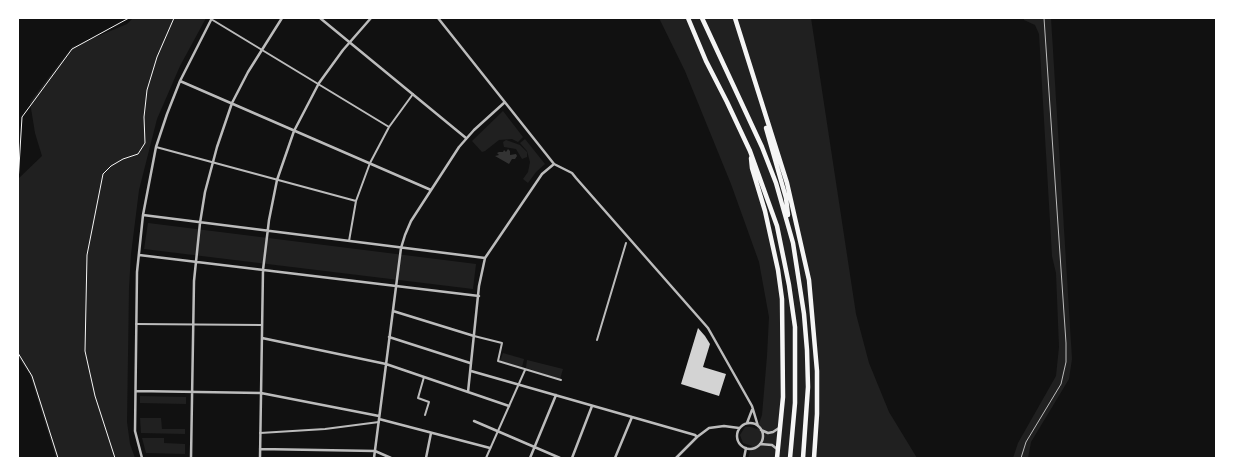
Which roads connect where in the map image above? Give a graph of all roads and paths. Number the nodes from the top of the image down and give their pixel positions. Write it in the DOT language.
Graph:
graph roads {
  1 [pos="129,18"];
  2 [pos="174,18"];
  3 [pos="212,18"];
  4 [pos="282,18"];
  5 [pos="320,18"];
  6 [pos="371,18"];
  7 [pos="438,18"];
  8 [pos="688,18"];
  9 [pos="702,18"];
  10 [pos="734,18"];
  11 [pos="1044,18"];
  12 [pos="349,42"];
  13 [pos="261,48"];
  14 [pos="180,81"];
  15 [pos="319,83"];
  16 [pos="412,94"];
  17 [pos="505,102"];
  18 [pos="232,103"];
  19 [pos="763,110"];
  20 [pos="388,126"];
  21 [pos="294,130"];
  22 [pos="466,138"];
  23 [pos="156,147"];
  24 [pos="750,151"];
  25 [pos="212,162"];
  26 [pos="370,163"];
  27 [pos="554,164"];
  28 [pos="277,180"];
  29 [pos="18,183"];
  30 [pos="431,190"];
  31 [pos="356,201"];
  32 [pos="143,215"];
  33 [pos="200,223"];
  34 [pos="789,224"];
  35 [pos="267,231"];
  36 [pos="349,241"];
  37 [pos="626,244"];
  38 [pos="401,248"];
  39 [pos="138,255"];
  40 [pos="485,258"];
  41 [pos="195,262"];
  42 [pos="262,270"];
  43 [pos="396,287"];
  44 [pos="479,296"];
  45 [pos="393,311"];
  46 [pos="136,324"];
  47 [pos="193,324"];
  48 [pos="262,325"];
  49 [pos="474,336"];
  50 [pos="390,337"];
  51 [pos="262,338"];
  52 [pos="597,340"];
  53 [pos="18,353"];
  54 [pos="386,364"];
  55 [pos="470,364"];
  56 [pos="525,370"];
  57 [pos="471,371"];
  58 [pos="424,377"];
  59 [pos="561,380"];
  60 [pos="518,384"];
  61 [pos="135,391"];
  62 [pos="192,392"];
  63 [pos="468,392"];
  64 [pos="261,393"];
  65 [pos="556,395"];
  66 [pos="509,406"];
  67 [pos="592,406"];
  68 [pos="752,406"];
  69 [pos="425,415"];
  70 [pos="632,417"];
  71 [pos="379,419"];
  72 [pos="474,421"];
  73 [pos="747,423"];
  74 [pos="781,425"];
  75 [pos="758,426"];
  76 [pos="739,428"];
  77 [pos="761,430"];
  78 [pos="498,431"];
  79 [pos="431,432"];
  80 [pos="260,433"];
  81 [pos="697,437"];
  82 [pos="760,444"];
  83 [pos="490,448"];
  84 [pos="534,448"];
  85 [pos="746,448"];
  86 [pos="260,449"];
  87 [pos="375,451"];
  88 [pos="779,451"];
  89 [pos="58,458"];
  90 [pos="115,458"];
  91 [pos="142,458"];
  92 [pos="166,458"];
  93 [pos="191,458"];
  94 [pos="260,458"];
  95 [pos="374,458"];
  96 [pos="391,458"];
  97 [pos="426,458"];
  98 [pos="486,458"];
  99 [pos="530,458"];
  100 [pos="560,458"];
  101 [pos="572,458"];
  102 [pos="615,458"];
  103 [pos="676,458"];
  104 [pos="744,458"];
  105 [pos="778,458"];
  106 [pos="790,458"];
  107 [pos="803,458"];
  108 [pos="814,458"];
  109 [pos="1021,458"];
  1 -- 29 [label="path"];
  2 -- 90 [label="path"];
  3 -- 13 [label="street"];
  3 -- 14 [label="street"];
  4 -- 13 [label="street"];
  5 -- 12 [label="street"];
  6 -- 12 [label="street"];
  7 -- 17 [label="street"];
  8 -- 24 [label="highway"];
  9 -- 34 [label="highway"];
  10 -- 19 [label="highway"];
  11 -- 109 [label="lane"];
  12 -- 15 [label="street"];
  12 -- 16 [label="street"];
  13 -- 15 [label="street"];
  13 -- 18 [label="street"];
  14 -- 18 [label="street"];
  14 -- 23 [label="street"];
  15 -- 20 [label="street"];
  15 -- 21 [label="street"];
  16 -- 20 [label="street"];
  16 -- 22 [label="street"];
  17 -- 22 [label="street"];
  17 -- 27 [label="street"];
  18 -- 21 [label="street"];
  18 -- 25 [label="street"];
  19 -- 34 [label="highway"];
  19 -- 108 [label="highway"];
  20 -- 26 [label="street"];
  21 -- 26 [label="street"];
  21 -- 28 [label="street"];
  22 -- 30 [label="street"];
  23 -- 25 [label="street"];
  23 -- 32 [label="street"];
  24 -- 74 [label="highway"];
  24 -- 106 [label="highway"];
  25 -- 28 [label="street"];
  25 -- 33 [label="street"];
  26 -- 30 [label="street"];
  26 -- 31 [label="street"];
  27 -- 40 [label="street"];
  27 -- 68 [label="street"];
  28 -- 31 [label="street"];
  28 -- 35 [label="street"];
  30 -- 38 [label="street"];
  31 -- 36 [label="street"];
  32 -- 33 [label="street"];
  32 -- 39 [label="street"];
  33 -- 35 [label="street"];
  33 -- 41 [label="street"];
  34 -- 107 [label="highway"];
  35 -- 36 [label="street"];
  35 -- 42 [label="street"];
  36 -- 38 [label="street"];
  37 -- 52 [label="street"];
  38 -- 40 [label="street"];
  38 -- 43 [label="street"];
  39 -- 41 [label="street"];
  39 -- 46 [label="street"];
  40 -- 44 [label="street"];
  41 -- 42 [label="street"];
  41 -- 47 [label="street"];
  42 -- 43 [label="street"];
  42 -- 48 [label="street"];
  43 -- 44 [label="street"];
  43 -- 45 [label="street"];
  44 -- 49 [label="street"];
  45 -- 49 [label="street"];
  45 -- 50 [label="street"];
  46 -- 47 [label="street"];
  46 -- 61 [label="street"];
  47 -- 48 [label="street"];
  47 -- 62 [label="street"];
  48 -- 51 [label="street"];
  49 -- 55 [label="street"];
  49 -- 56 [label="street"];
  50 -- 54 [label="street"];
  50 -- 55 [label="street"];
  51 -- 54 [label="street"];
  51 -- 64 [label="street"];
  53 -- 89 [label="path"];
  54 -- 58 [label="street"];
  54 -- 71 [label="street"];
  55 -- 57 [label="street"];
  56 -- 59 [label="street"];
  56 -- 60 [label="street"];
  57 -- 60 [label="street"];
  57 -- 63 [label="street"];
  58 -- 63 [label="street"];
  58 -- 69 [label="street"];
  60 -- 65 [label="street"];
  60 -- 66 [label="street"];
  61 -- 62 [label="street"];
  61 -- 91 [label="street"];
  62 -- 64 [label="street"];
  62 -- 93 [label="street"];
  63 -- 66 [label="street"];
  64 -- 71 [label="street"];
  64 -- 80 [label="street"];
  65 -- 67 [label="street"];
  65 -- 84 [label="street"];
  66 -- 78 [label="street"];
  67 -- 70 [label="street"];
  67 -- 101 [label="street"];
  68 -- 73 [label="street"];
  68 -- 75 [label="street"];
  70 -- 81 [label="street"];
  70 -- 102 [label="street"];
  71 -- 79 [label="street"];
  71 -- 80 [label="street"];
  71 -- 87 [label="street"];
  72 -- 78 [label="street"];
  73 -- 75 [label="street"];
  73 -- 76 [label="street"];
  74 -- 77 [label="street"];
  74 -- 88 [label="highway"];
  75 -- 77 [label="street"];
  76 -- 81 [label="street"];
  76 -- 85 [label="street"];
  77 -- 82 [label="street"];
  78 -- 83 [label="street"];
  78 -- 84 [label="street"];
  79 -- 83 [label="street"];
  79 -- 97 [label="street"];
  80 -- 86 [label="street"];
  81 -- 103 [label="street"];
  82 -- 85 [label="street"];
  82 -- 88 [label="street"];
  83 -- 98 [label="street"];
  84 -- 99 [label="street"];
  84 -- 100 [label="street"];
  85 -- 104 [label="street"];
  86 -- 87 [label="street"];
  86 -- 94 [label="street"];
  87 -- 95 [label="street"];
  87 -- 96 [label="street"];
  88 -- 105 [label="highway"];
  91 -- 92 [label="street"];
}
